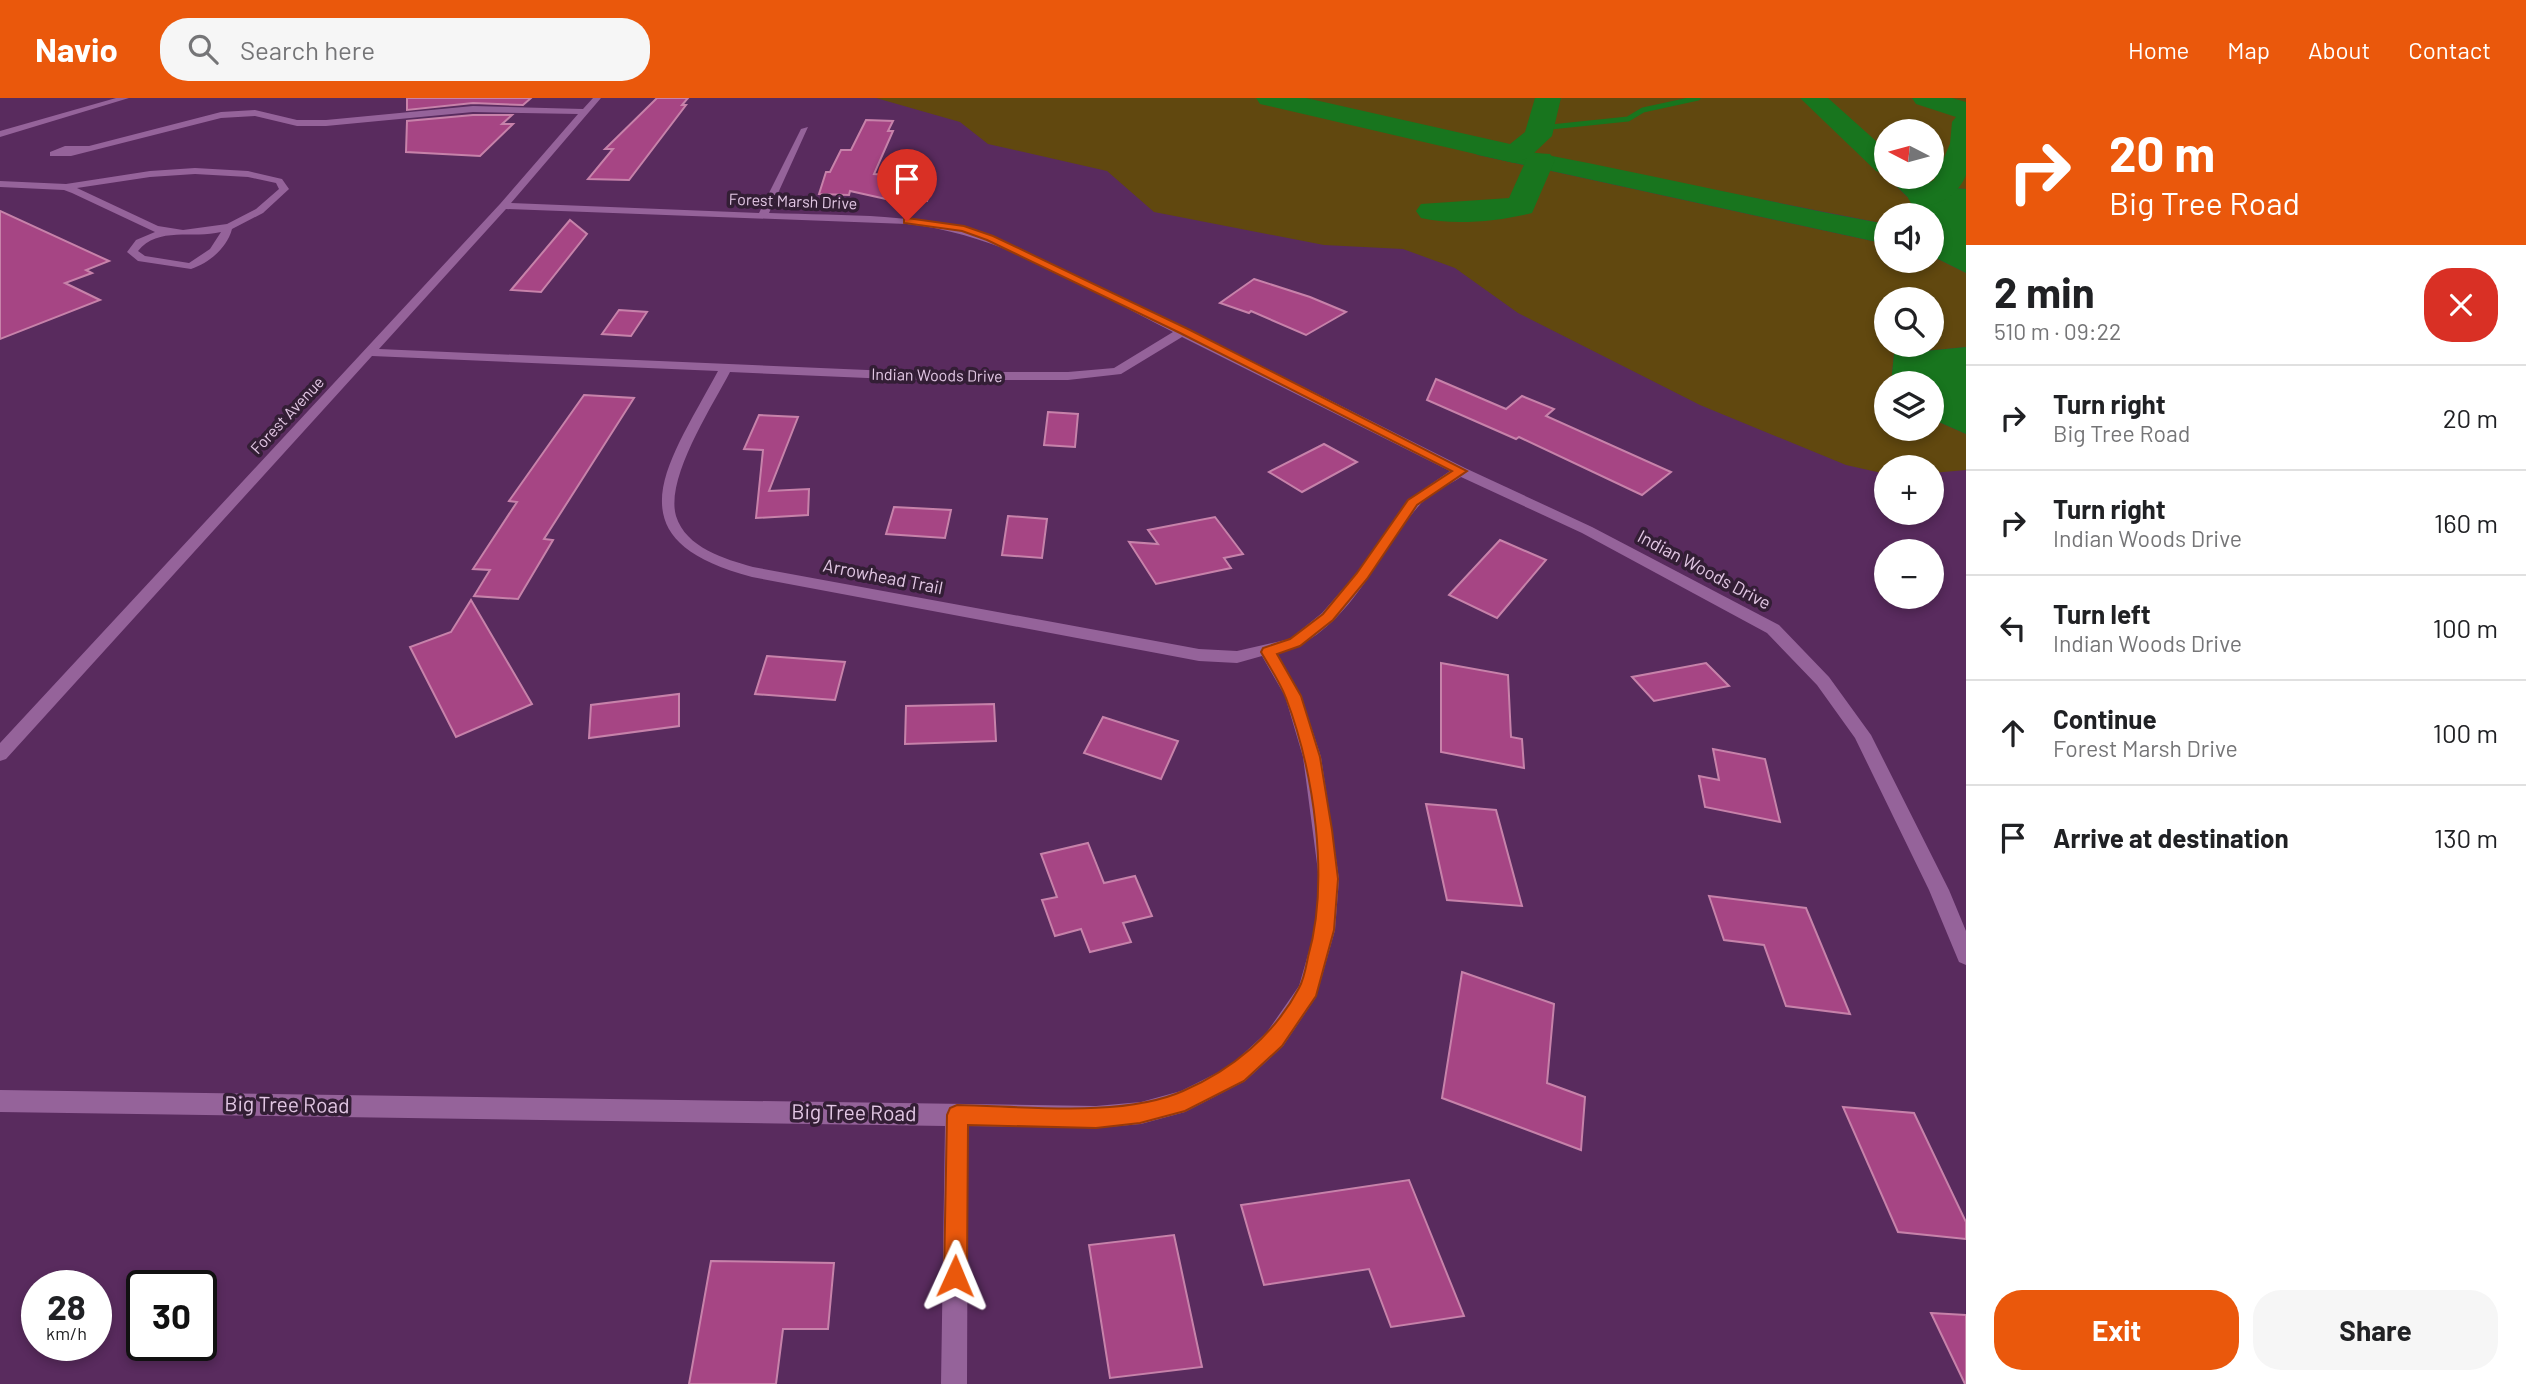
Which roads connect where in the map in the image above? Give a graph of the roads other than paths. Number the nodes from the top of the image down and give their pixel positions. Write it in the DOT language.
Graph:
graph roads {
  1 [pos="125,98"];
  2 [pos="597,98"];
  3 [pos="585,112"];
  4 [pos="805,129"];
  5 [pos="0,134"];
  6 [pos="86,148"];
  7 [pos="0,184"];
  8 [pos="66,187"];
  9 [pos="503,206"];
  10 [pos="763,215"];
  11 [pos="227,228"];
  12 [pos="165,231"];
  13 [pos="1184,331"];
  14 [pos="369,352"];
  15 [pos="726,368"];
  16 [pos="1460,471"];
  17 [pos="1268,652"];
  18 [pos="0,754"];
  19 [pos="1966,956"];
  20 [pos="0,1101"];
  21 [pos="957,1115"];
  22 [pos="954,1384"];
  1 -- 5 [label="street"];
  2 -- 3 [label="street, Forest Avenue"];
  3 -- 6 [label="street"];
  3 -- 9 [label="street, Forest Avenue"];
  4 -- 10 [label="street"];
  7 -- 8 [label="street"];
  8 -- 11 [label="street"];
  8 -- 12 [label="street"];
  9 -- 10 [label="street, Forest Marsh Drive"];
  9 -- 14 [label="street, Forest Avenue"];
  10 -- 13 [label="street, Forest Marsh Drive"];
  11 -- 12 [label="street"];
  11 -- 12 [label="street"];
  13 -- 15 [label="street, Indian Woods Drive"];
  13 -- 16 [label="street, Indian Woods Drive"];
  14 -- 15 [label="street, Indian Woods Drive"];
  14 -- 18 [label="street, Forest Avenue"];
  15 -- 17 [label="street, Arrowhead Trail"];
  16 -- 17 [label="street"];
  16 -- 19 [label="street, Indian Woods Drive"];
  17 -- 21 [label="street, Big Tree Road"];
  20 -- 21 [label="street, Big Tree Road"];
  21 -- 22 [label="street"];
}
